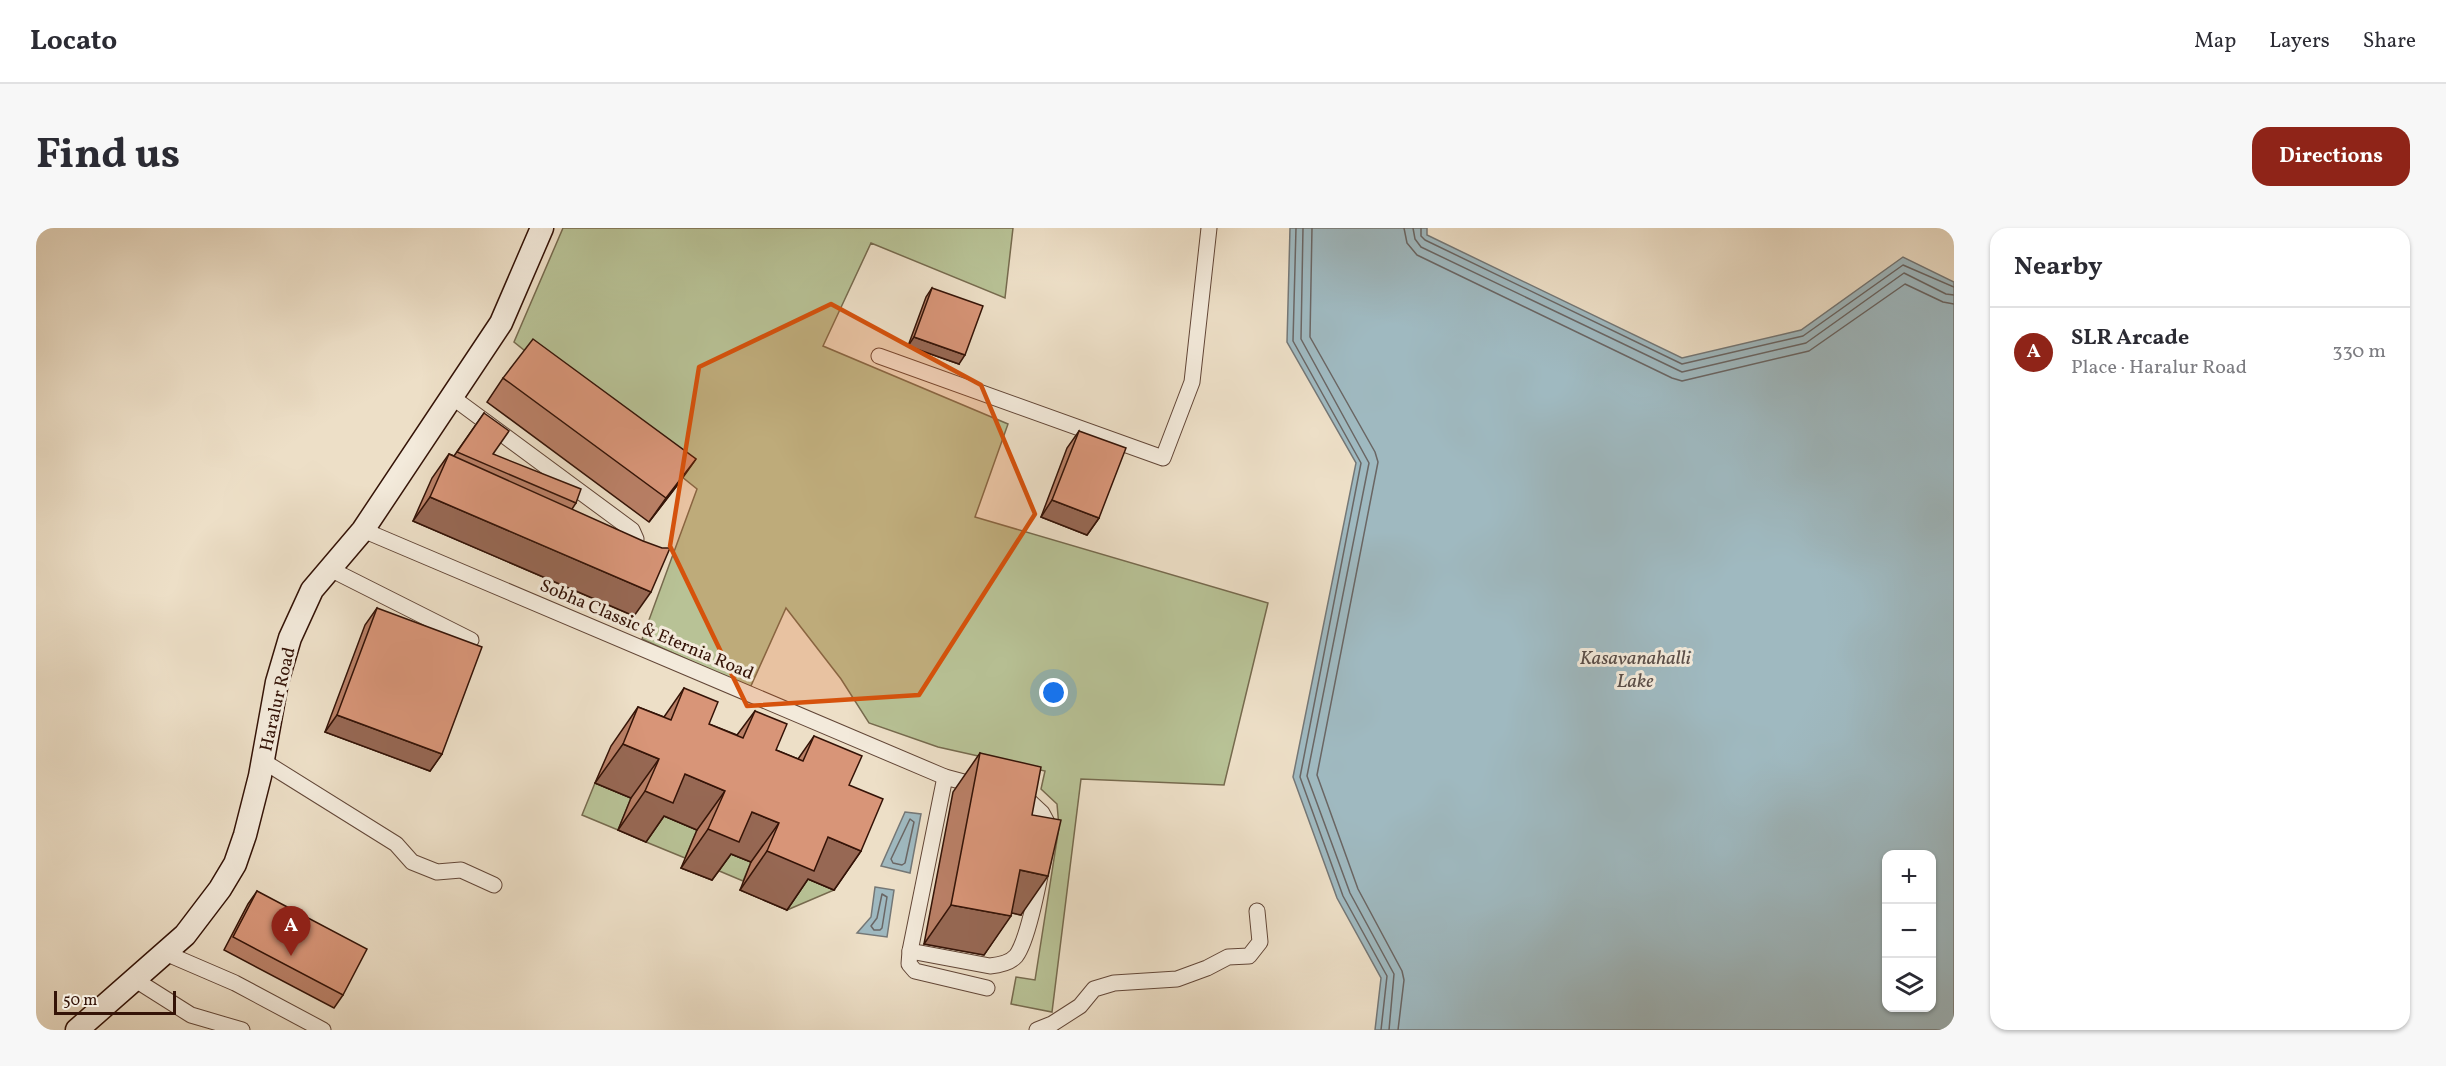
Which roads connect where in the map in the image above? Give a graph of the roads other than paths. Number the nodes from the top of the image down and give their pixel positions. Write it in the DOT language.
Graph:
graph roads {
  1 [pos="542,228"];
  2 [pos="1209,228"];
  3 [pos="879,356"];
  4 [pos="452,397"];
  5 [pos="363,530"];
  6 [pos="649,563"];
  7 [pos="330,569"];
  8 [pos="471,639"];
  9 [pos="263,761"];
  10 [pos="981,771"];
  11 [pos="950,778"];
  12 [pos="495,885"];
  13 [pos="1257,911"];
  14 [pos="910,951"];
  15 [pos="163,952"];
  16 [pos="134,979"];
  17 [pos="987,988"];
  18 [pos="191,1015"];
  19 [pos="77,1030"];
  20 [pos="204,1030"];
  21 [pos="242,1030"];
  22 [pos="323,1030"];
  23 [pos="1037,1030"];
  1 -- 4 [label="street, Haralur Road"];
  2 -- 3 [label="street"];
  4 -- 5 [label="street, Haralur Road"];
  4 -- 6 [label="street"];
  5 -- 7 [label="street, Haralur Road"];
  5 -- 11 [label="street, Sobha Classic & Eternia Road"];
  7 -- 8 [label="street"];
  7 -- 9 [label="street, Haralur Road"];
  9 -- 12 [label="street"];
  9 -- 15 [label="street, Haralur Road"];
  10 -- 11 [label="street"];
  11 -- 14 [label="street"];
  11 -- 14 [label="street, Sobha Classic & Eternia Road"];
  13 -- 23 [label="street"];
  14 -- 17 [label="street"];
  15 -- 16 [label="street, Haralur Road"];
  15 -- 22 [label="street"];
  16 -- 18 [label="street"];
  16 -- 19 [label="street, Haralur Road"];
  18 -- 20 [label="street"];
  18 -- 21 [label="street"];
}
